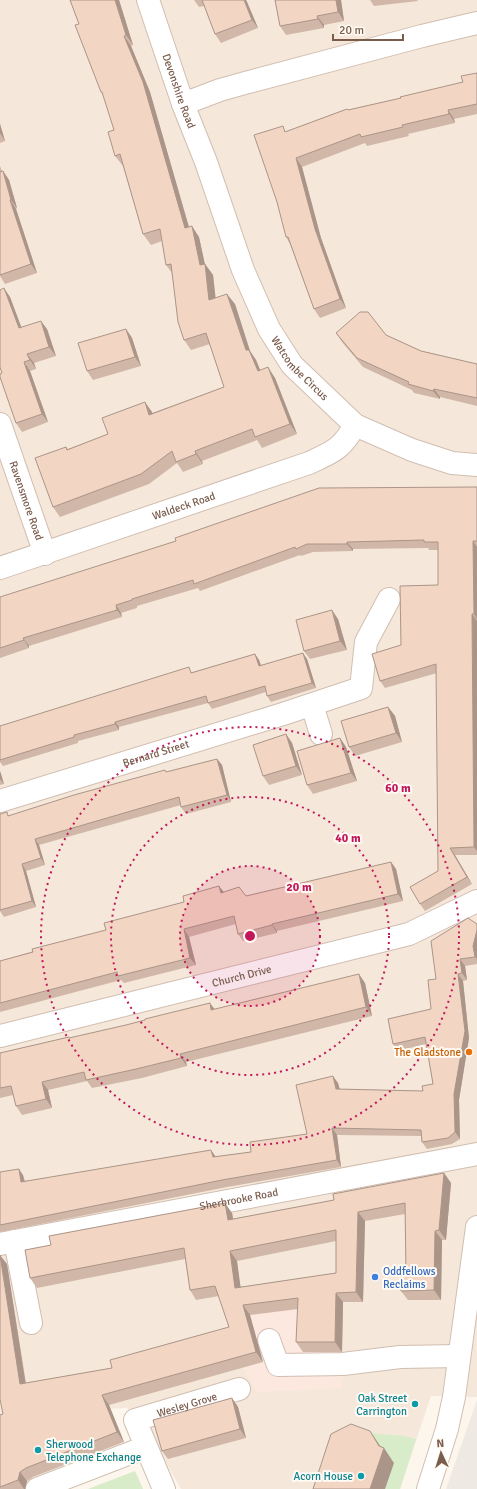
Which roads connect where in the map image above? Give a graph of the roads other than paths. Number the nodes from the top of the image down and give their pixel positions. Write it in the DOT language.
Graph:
graph roads {
  1 [pos="148,0"];
  2 [pos="477,23"];
  3 [pos="183,104"];
  4 [pos="213,181"];
  5 [pos="0,424"];
  6 [pos="355,425"];
  7 [pos="477,465"];
  8 [pos="45,554"];
  9 [pos="0,568"];
  10 [pos="388,599"];
  11 [pos="312,705"];
  12 [pos="321,734"];
  13 [pos="0,801"];
  14 [pos="477,901"];
  15 [pos="0,1036"];
  16 [pos="477,1154"];
  17 [pos="477,1227"];
  18 [pos="8,1242"];
  19 [pos="31,1323"];
  20 [pos="269,1340"];
  21 [pos="459,1356"];
  22 [pos="240,1389"];
  23 [pos="146,1447"];
  24 [pos="37,1489"];
  25 [pos="164,1489"];
  26 [pos="428,1489"];
  1 -- 3 [label="street, Devonshire Road"];
  2 -- 3 [label="street"];
  3 -- 4 [label="street, Devonshire Road"];
  4 -- 6 [label="street, Watcombe Circus"];
  5 -- 8 [label="street, Ravensmore Road"];
  6 -- 7 [label="street, Watcombe Circus"];
  6 -- 8 [label="street, Waldeck Road"];
  8 -- 9 [label="street, Waldeck Road"];
  10 -- 11 [label="street, Bernard Street"];
  11 -- 12 [label="street"];
  11 -- 13 [label="street, Bernard Street"];
  14 -- 15 [label="street, Church Drive"];
  16 -- 18 [label="street, Sherbrooke Road"];
  17 -- 21 [label="street"];
  18 -- 19 [label="street"];
  20 -- 21 [label="street"];
  21 -- 26 [label="street"];
  22 -- 23 [label="street, Wesley Grove"];
  23 -- 24 [label="street"];
  23 -- 25 [label="street"];
}
